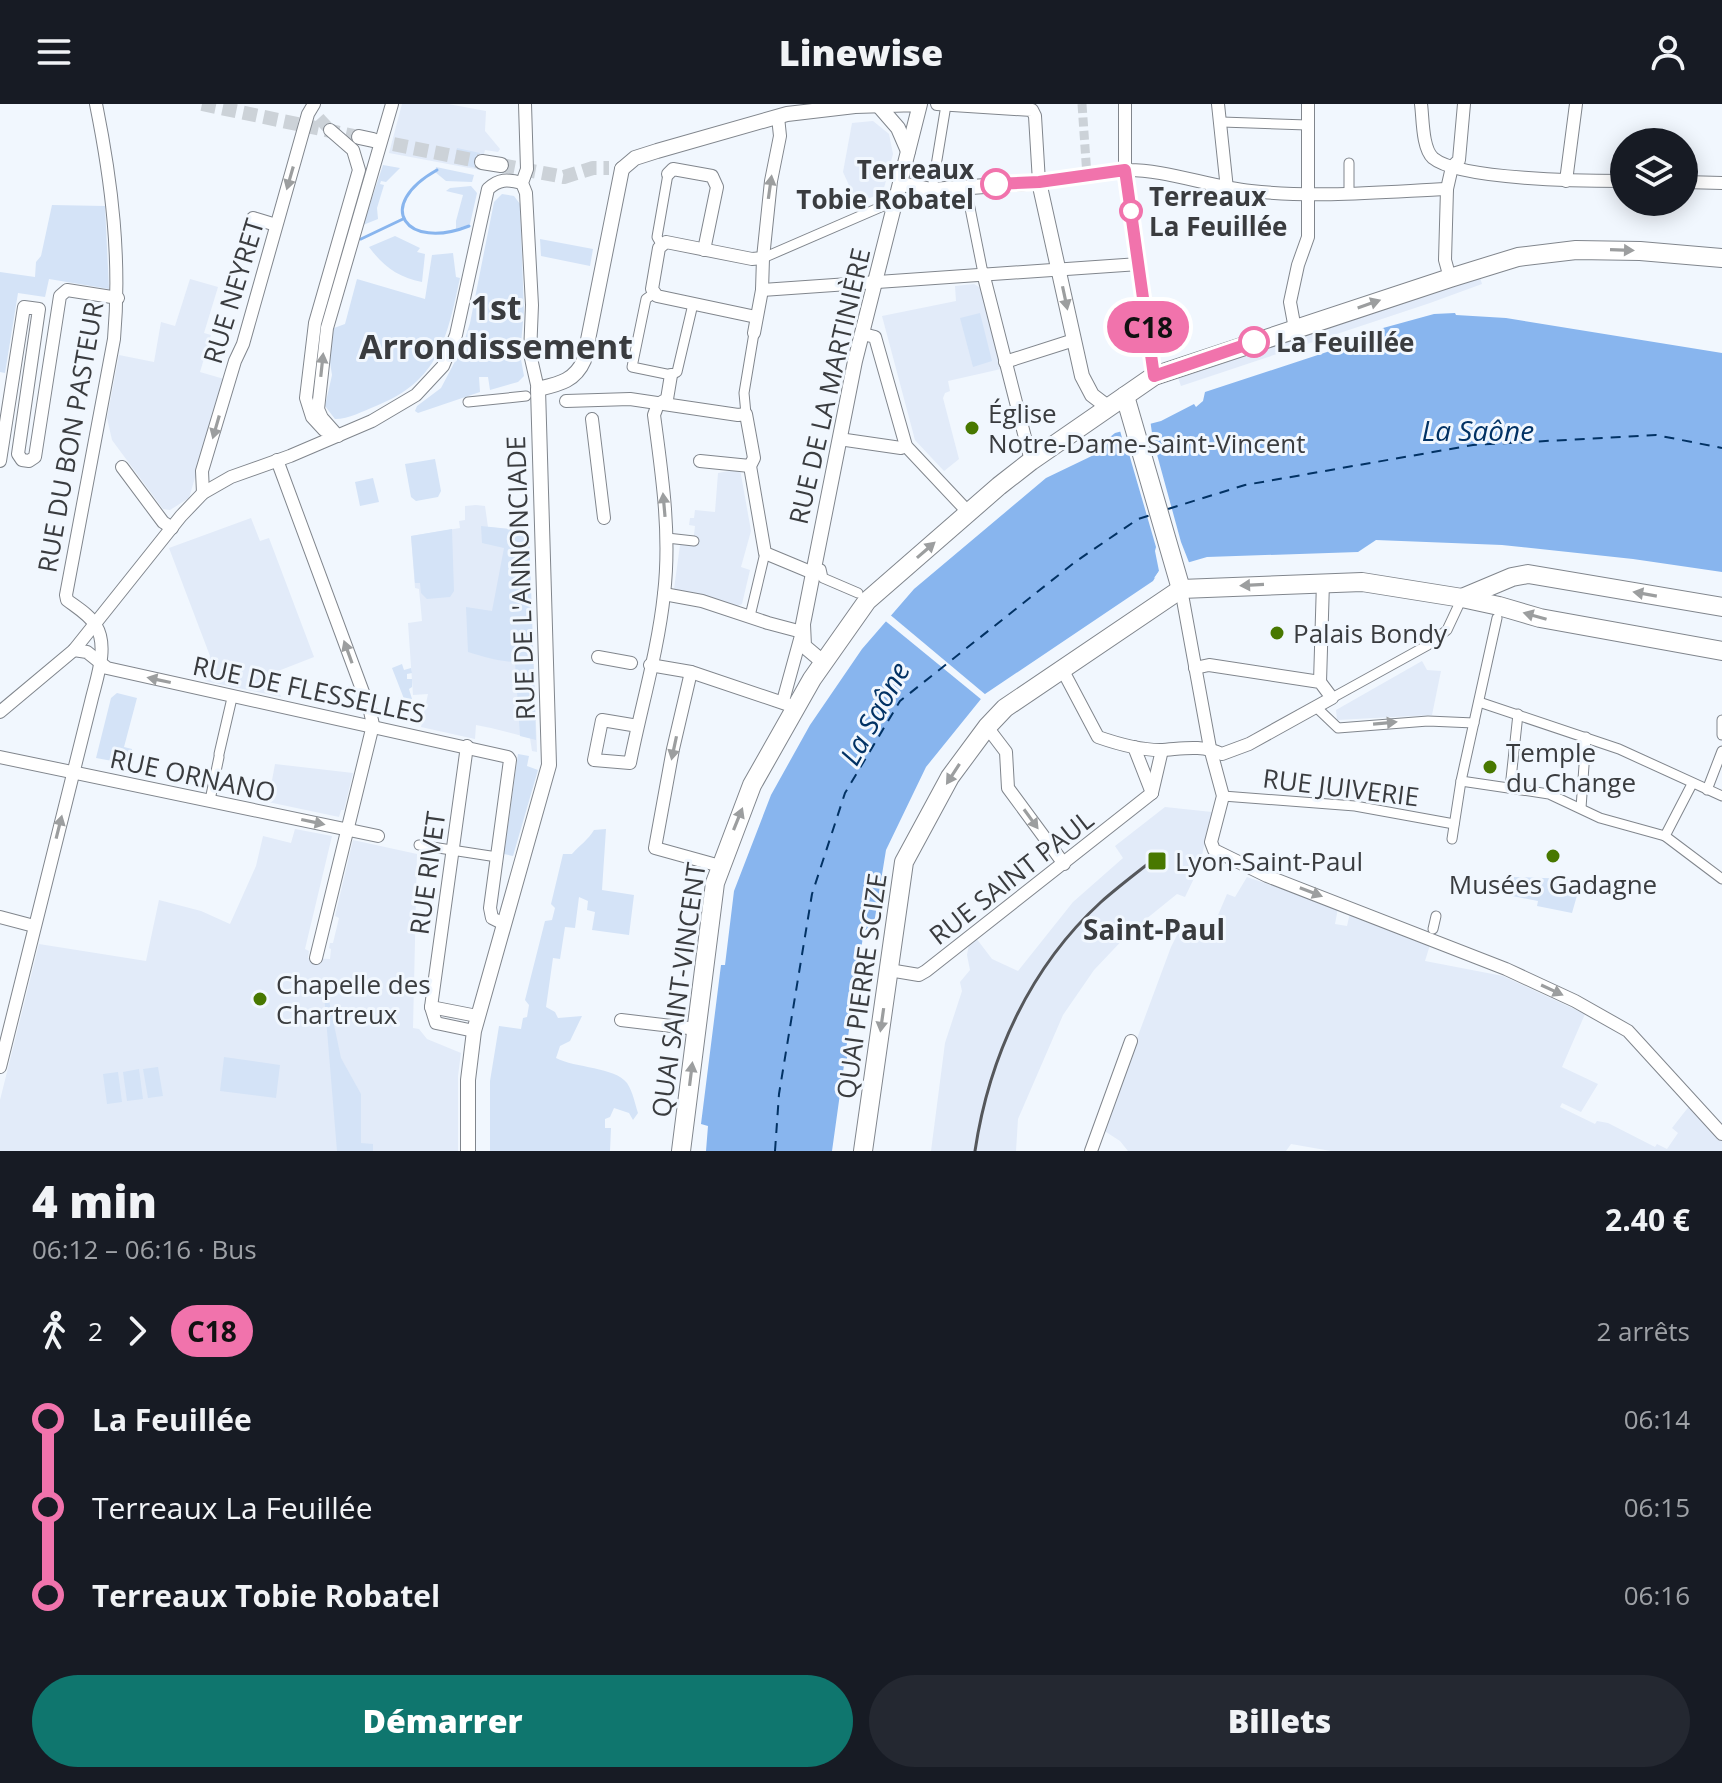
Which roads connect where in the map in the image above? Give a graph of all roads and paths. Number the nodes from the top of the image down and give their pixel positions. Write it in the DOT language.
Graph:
graph roads {
  1 [pos="96,104"];
  2 [pos="314,104"];
  3 [pos="392,104"];
  4 [pos="525,104"];
  5 [pos="920,104"];
  6 [pos="937,104"];
  7 [pos="1125,104"];
  8 [pos="1218,104"];
  9 [pos="1308,104"];
  10 [pos="1421,104"];
  11 [pos="1464,104"];
  12 [pos="1576,104"];
  13 [pos="878,105"];
  14 [pos="946,105"];
  15 [pos="777,110"];
  16 [pos="319,118"];
  17 [pos="1222,122"];
  18 [pos="1307,125"];
  19 [pos="330,130"];
  20 [pos="909,153"];
  21 [pos="482,162"];
  22 [pos="1349,163"];
  23 [pos="501,165"];
  24 [pos="1452,167"];
  25 [pos="1125,170"];
  26 [pos="668,174"];
  27 [pos="1566,181"];
  28 [pos="1610,181"];
  29 [pos="1039,182"];
  30 [pos="1698,182"];
  31 [pos="522,183"];
  32 [pos="1722,183"];
  33 [pos="901,184"];
  34 [pos="1227,189"];
  35 [pos="1447,189"];
  36 [pos="932,190"];
  37 [pos="1349,193"];
  38 [pos="1307,195"];
  39 [pos="897,200"];
  40 [pos="969,203"];
  41 [pos="253,218"];
  42 [pos="276,225"];
  43 [pos="661,244"];
  44 [pos="704,250"];
  45 [pos="1722,256"];
  46 [pos="763,258"];
  47 [pos="1139,264"];
  48 [pos="1058,268"];
  49 [pos="983,273"];
  50 [pos="1450,278"];
  51 [pos="876,281"];
  52 [pos="762,290"];
  53 [pos="653,294"];
  54 [pos="118,298"];
  55 [pos="693,304"];
  56 [pos="756,317"];
  57 [pos="1295,329"];
  58 [pos="754,333"];
  59 [pos="863,334"];
  60 [pos="1074,340"];
  61 [pos="1005,362"];
  62 [pos="671,375"];
  63 [pos="1154,376"];
  64 [pos="532,392"];
  65 [pos="1125,396"];
  66 [pos="566,401"];
  67 [pos="468,402"];
  68 [pos="658,404"];
  69 [pos="590,408"];
  70 [pos="1109,408"];
  71 [pos="746,414"];
  72 [pos="338,436"];
  73 [pos="839,439"];
  74 [pos="906,446"];
  75 [pos="277,460"];
  76 [pos="0,461"];
  77 [pos="700,461"];
  78 [pos="1031,461"];
  79 [pos="750,466"];
  80 [pos="122,467"];
  81 [pos="203,493"];
  82 [pos="969,513"];
  83 [pos="604,518"];
  84 [pos="172,528"];
  85 [pos="667,538"];
  86 [pos="694,541"];
  87 [pos="765,553"];
  88 [pos="817,571"];
  89 [pos="1323,582"];
  90 [pos="1181,589"];
  91 [pos="858,593"];
  92 [pos="664,594"];
  93 [pos="1462,598"];
  94 [pos="1722,607"];
  95 [pos="750,616"];
  96 [pos="1497,618"];
  97 [pos="94,622"];
  98 [pos="802,632"];
  99 [pos="74,650"];
  100 [pos="1722,651"];
  101 [pos="598,657"];
  102 [pos="99,662"];
  103 [pos="823,662"];
  104 [pos="631,663"];
  105 [pos="650,665"];
  106 [pos="1195,668"];
  107 [pos="1062,669"];
  108 [pos="691,672"];
  109 [pos="1320,682"];
  110 [pos="232,698"];
  111 [pos="1332,698"];
  112 [pos="1479,702"];
  113 [pos="788,705"];
  114 [pos="1316,707"];
  115 [pos="0,712"];
  116 [pos="1518,714"];
  117 [pos="1722,720"];
  118 [pos="1474,723"];
  119 [pos="373,725"];
  120 [pos="638,726"];
  121 [pos="987,727"];
  122 [pos="1722,735"];
  123 [pos="1586,737"];
  124 [pos="467,746"];
  125 [pos="1134,747"];
  126 [pos="1210,748"];
  127 [pos="1162,750"];
  128 [pos="1722,751"];
  129 [pos="0,757"];
  130 [pos="73,772"];
  131 [pos="1461,781"];
  132 [pos="1692,784"];
  133 [pos="1510,788"];
  134 [pos="1707,790"];
  135 [pos="1152,793"];
  136 [pos="1223,796"];
  137 [pos="1722,796"];
  138 [pos="210,800"];
  139 [pos="1581,808"];
  140 [pos="1454,824"];
  141 [pos="348,830"];
  142 [pos="378,836"];
  143 [pos="1665,836"];
  144 [pos="1452,839"];
  145 [pos="419,845"];
  146 [pos="452,850"];
  147 [pos="497,857"];
  148 [pos="1064,864"];
  149 [pos="720,866"];
  150 [pos="1722,879"];
  151 [pos="1436,916"];
  152 [pos="0,917"];
  153 [pos="504,924"];
  154 [pos="34,926"];
  155 [pos="1433,929"];
  156 [pos="316,958"];
  157 [pos="889,970"];
  158 [pos="621,1020"];
  159 [pos="476,1024"];
  160 [pos="697,1029"];
  161 [pos="1131,1041"];
  162 [pos="0,1067"];
  163 [pos="1722,1134"];
  164 [pos="468,1151"];
  165 [pos="681,1151"];
  166 [pos="863,1151"];
  167 [pos="1091,1151"];
  1 -- 54 [label="street, RUE DU BON PASTEUR"];
  2 -- 16 [label="street"];
  2 -- 42 [label="street, RUE NEYRET, one-way"];
  72 -- 3 [label="street, one-way"];
  4 -- 31 [label="street"];
  5 -- 13 [label="street"];
  5 -- 20 [label="street, RUE DE LA MARTINIÈRE"];
  6 -- 14 [label="street"];
  7 -- 25 [label="street"];
  8 -- 17 [label="street"];
  9 -- 18 [label="street"];
  10 -- 24 [label="street"];
  11 -- 24 [label="street"];
  12 -- 27 [label="street"];
  13 -- 15 [label="street"];
  13 -- 20 [label="street"];
  14 -- 29 [label="street"];
  14 -- 36 [label="street"];
  46 -- 15 [label="street, one-way"];
  15 -- 64 [label="street"];
  17 -- 18 [label="street"];
  17 -- 34 [label="street"];
  18 -- 38 [label="street"];
  19 -- 72 [label="street"];
  20 -- 33 [label="street, RUE DE LA MARTINIÈRE"];
  21 -- 23 [label="street"];
  22 -- 37 [label="street"];
  24 -- 27 [label="street"];
  24 -- 35 [label="street"];
  25 -- 29 [label="street"];
  25 -- 34 [label="street"];
  25 -- 47 [label="street"];
  26 -- 43 [label="street"];
  26 -- 44 [label="street"];
  27 -- 28 [label="street"];
  29 -- 36 [label="street"];
  29 -- 48 [label="street"];
  30 -- 32 [label="street"];
  31 -- 64 [label="street"];
  31 -- 72 [label="street"];
  33 -- 36 [label="street"];
  33 -- 39 [label="street, RUE DE LA MARTINIÈRE"];
  34 -- 38 [label="street"];
  35 -- 37 [label="street"];
  35 -- 50 [label="street"];
  37 -- 38 [label="street"];
  38 -- 57 [label="street"];
  39 -- 46 [label="street"];
  39 -- 51 [label="street, RUE DE LA MARTINIÈRE"];
  40 -- 49 [label="street"];
  41 -- 42 [label="street"];
  42 -- 81 [label="street, RUE NEYRET, one-way"];
  43 -- 44 [label="street"];
  43 -- 53 [label="street"];
  44 -- 46 [label="street"];
  50 -- 45 [label="main road, QUAI SAINT-VINCENT, one-way"];
  46 -- 52 [label="street"];
  47 -- 48 [label="street"];
  47 -- 63 [label="street"];
  48 -- 49 [label="street"];
  48 -- 60 [label="street, one-way"];
  49 -- 51 [label="street"];
  49 -- 61 [label="street"];
  57 -- 50 [label="main road, QUAI SAINT-VINCENT, one-way"];
  51 -- 52 [label="street"];
  51 -- 59 [label="street, RUE DE LA MARTINIÈRE"];
  52 -- 56 [label="street"];
  53 -- 55 [label="street"];
  53 -- 62 [label="street"];
  54 -- 76 [label="street"];
  54 -- 97 [label="street, RUE DU BON PASTEUR"];
  55 -- 56 [label="street"];
  55 -- 62 [label="street"];
  56 -- 58 [label="street"];
  57 -- 63 [label="main road, QUAI SAINT-VINCENT"];
  58 -- 71 [label="street"];
  59 -- 73 [label="street, RUE DE LA MARTINIÈRE"];
  59 -- 74 [label="street"];
  60 -- 61 [label="street"];
  60 -- 70 [label="street"];
  61 -- 78 [label="street"];
  62 -- 68 [label="street"];
  63 -- 65 [label="main road, QUAI SAINT-VINCENT"];
  64 -- 67 [label="street"];
  64 -- 153 [label="street, RUE DE L'ANNONCIADE"];
  65 -- 70 [label="main road, QUAI SAINT-VINCENT"];
  65 -- 90 [label="main road"];
  66 -- 69 [label="street"];
  68 -- 69 [label="street"];
  68 -- 71 [label="street"];
  85 -- 68 [label="street, one-way"];
  69 -- 83 [label="street"];
  70 -- 78 [label="main road, QUAI SAINT-VINCENT"];
  71 -- 79 [label="street"];
  72 -- 75 [label="street"];
  73 -- 74 [label="street"];
  73 -- 88 [label="street, RUE DE LA MARTINIÈRE"];
  74 -- 82 [label="street"];
  75 -- 81 [label="street"];
  119 -- 75 [label="street, one-way"];
  77 -- 79 [label="street"];
  78 -- 82 [label="main road, QUAI SAINT-VINCENT"];
  79 -- 87 [label="street"];
  80 -- 84 [label="street"];
  81 -- 84 [label="street"];
  103 -- 82 [label="main road, QUAI SAINT-VINCENT, one-way"];
  84 -- 97 [label="street"];
  85 -- 86 [label="street"];
  85 -- 92 [label="street"];
  87 -- 88 [label="street"];
  87 -- 95 [label="street"];
  88 -- 91 [label="street"];
  88 -- 98 [label="street, RUE DE LA MARTINIÈRE"];
  89 -- 90 [label="main road, one-way"];
  89 -- 93 [label="main road"];
  89 -- 109 [label="street"];
  90 -- 106 [label="street"];
  90 -- 107 [label="main road, QUAI PIERRE SCIZE"];
  92 -- 95 [label="street"];
  92 -- 105 [label="street"];
  94 -- 93 [label="main road, one-way"];
  100 -- 93 [label="main road, one-way"];
  93 -- 111 [label="street"];
  95 -- 98 [label="street"];
  96 -- 112 [label="street"];
  97 -- 99 [label="street"];
  97 -- 102 [label="street"];
  98 -- 103 [label="street"];
  98 -- 113 [label="street, QUAI SAINT-VINCENT"];
  99 -- 102 [label="street, RUE DE FLESSELLES"];
  99 -- 115 [label="street"];
  101 -- 104 [label="street"];
  119 -- 102 [label="street, RUE DE FLESSELLES, one-way"];
  102 -- 130 [label="street"];
  103 -- 113 [label="main road, QUAI SAINT-VINCENT"];
  105 -- 108 [label="street"];
  105 -- 120 [label="street"];
  106 -- 109 [label="street"];
  106 -- 126 [label="street"];
  107 -- 121 [label="main road, QUAI PIERRE SCIZE"];
  107 -- 125 [label="street"];
  108 -- 113 [label="street"];
  108 -- 149 [label="street, one-way"];
  109 -- 111 [label="street"];
  110 -- 138 [label="street"];
  111 -- 114 [label="street"];
  112 -- 116 [label="street"];
  112 -- 118 [label="street"];
  149 -- 113 [label="main road, QUAI SAINT-VINCENT, one-way"];
  114 -- 118 [label="street, one-way"];
  114 -- 126 [label="street"];
  116 -- 123 [label="street"];
  116 -- 133 [label="street"];
  117 -- 122 [label="street"];
  118 -- 131 [label="street"];
  119 -- 124 [label="street, RUE DE FLESSELLES"];
  119 -- 141 [label="street"];
  120 -- 120 [label="street"];
  121 -- 148 [label="street, one-way"];
  121 -- 157 [label="main road, QUAI PIERRE SCIZE, one-way"];
  123 -- 132 [label="street"];
  123 -- 139 [label="street"];
  124 -- 146 [label="street, RUE RIVET"];
  124 -- 147 [label="street, RUE DE FLESSELLES"];
  125 -- 127 [label="street"];
  125 -- 135 [label="street"];
  126 -- 127 [label="street"];
  126 -- 136 [label="street"];
  127 -- 135 [label="street"];
  128 -- 134 [label="street"];
  129 -- 130 [label="street, RUE ORNANO"];
  130 -- 138 [label="street, RUE ORNANO"];
  154 -- 130 [label="street, one-way"];
  131 -- 133 [label="street"];
  131 -- 140 [label="street"];
  132 -- 134 [label="street"];
  132 -- 143 [label="street"];
  133 -- 139 [label="street"];
  134 -- 137 [label="street"];
  135 -- 148 [label="street, RUE SAINT PAUL"];
  136 -- 140 [label="street, RUE JUIVERIE"];
  136 -- 163 [label="street, one-way"];
  138 -- 141 [label="street, RUE ORNANO, one-way"];
  139 -- 143 [label="street"];
  140 -- 144 [label="street"];
  141 -- 142 [label="street, RUE ORNANO"];
  141 -- 156 [label="street"];
  143 -- 150 [label="street"];
  145 -- 146 [label="street"];
  146 -- 147 [label="street"];
  146 -- 159 [label="street, RUE RIVET"];
  147 -- 153 [label="street"];
  148 -- 157 [label="street, RUE SAINT PAUL"];
  149 -- 160 [label="main road, QUAI SAINT-VINCENT"];
  151 -- 155 [label="street"];
  152 -- 154 [label="street"];
  153 -- 159 [label="street, RUE DE L'ANNONCIADE"];
  154 -- 162 [label="street"];
  157 -- 166 [label="main road, QUAI PIERRE SCIZE, one-way"];
  158 -- 160 [label="street"];
  159 -- 164 [label="street, RUE DE L'ANNONCIADE"];
  165 -- 160 [label="main road, QUAI SAINT-VINCENT, one-way"];
  161 -- 167 [label="street"];
}
